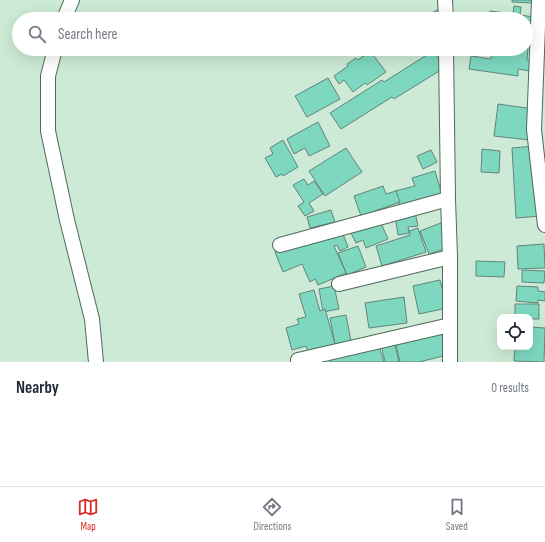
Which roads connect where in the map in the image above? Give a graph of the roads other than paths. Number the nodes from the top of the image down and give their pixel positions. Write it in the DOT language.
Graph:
graph roads {
  1 [pos="72,0"];
  2 [pos="445,0"];
  3 [pos="538,0"];
  4 [pos="67,12"];
  5 [pos="446,12"];
  6 [pos="53,56"];
  7 [pos="446,56"];
  8 [pos="448,199"];
  9 [pos="545,225"];
  10 [pos="280,245"];
  11 [pos="450,257"];
  12 [pos="338,284"];
  13 [pos="450,325"];
  14 [pos="298,360"];
  15 [pos="96,362"];
  16 [pos="450,362"];
  1 -- 4 [label="street"];
  2 -- 5 [label="street"];
  3 -- 9 [label="street"];
  6 -- 15 [label="street"];
  7 -- 8 [label="street"];
  8 -- 10 [label="street"];
  8 -- 11 [label="street"];
  11 -- 12 [label="street"];
  11 -- 13 [label="street"];
  13 -- 14 [label="street"];
  13 -- 16 [label="street"];
}
